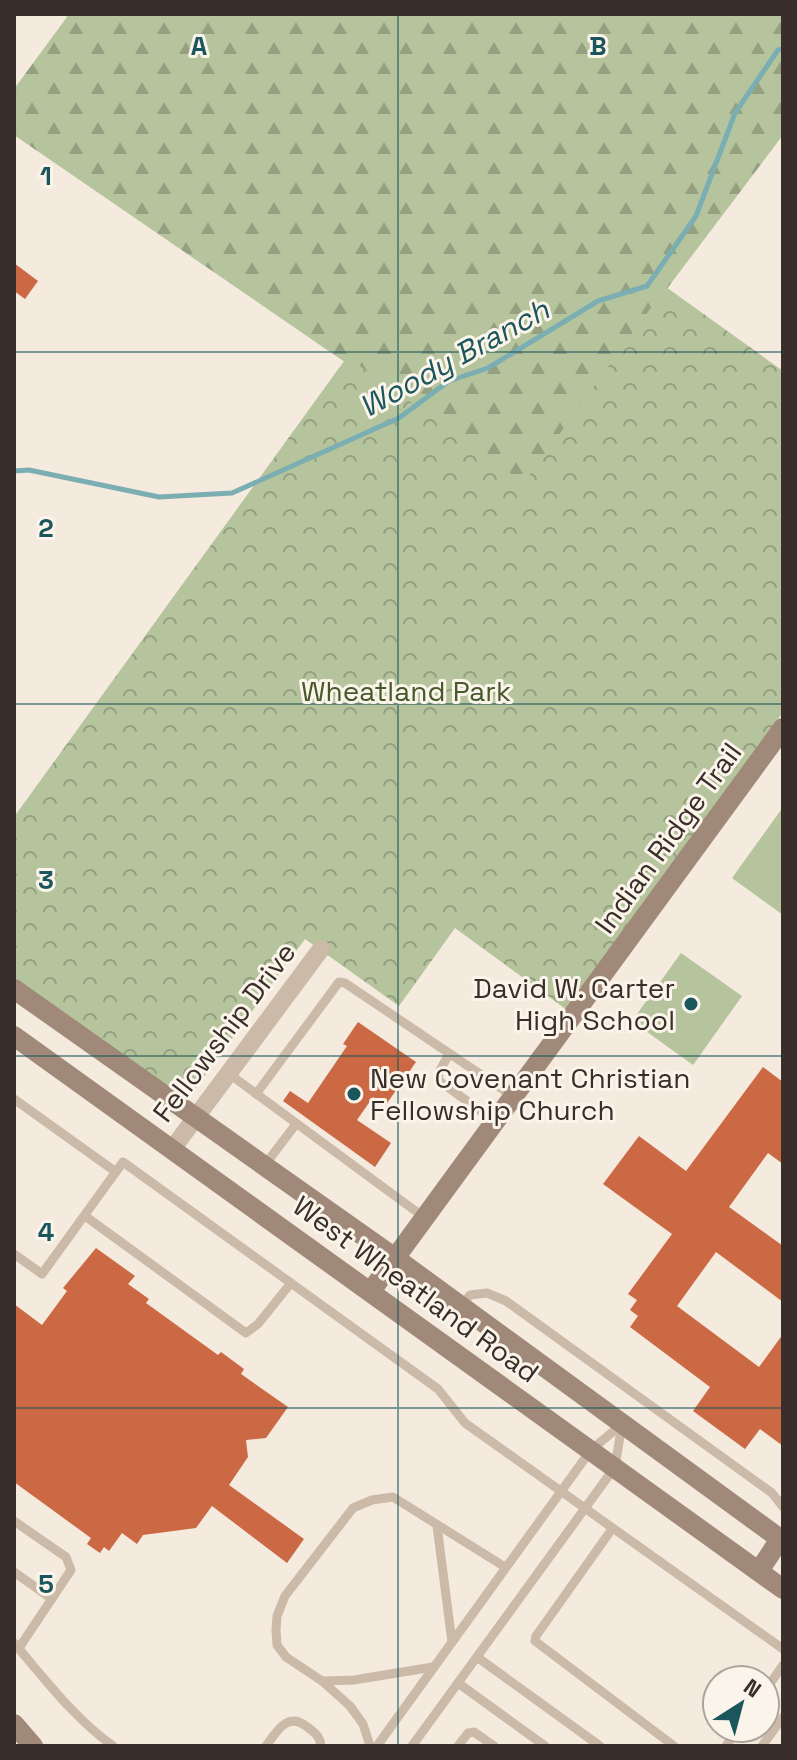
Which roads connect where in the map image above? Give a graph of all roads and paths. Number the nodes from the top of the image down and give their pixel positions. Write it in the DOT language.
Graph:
graph roads {
  1 [pos="783,728"];
  2 [pos="321,949"];
  3 [pos="14,989"];
  4 [pos="14,1036"];
  5 [pos="449,1054"];
  6 [pos="228,1073"];
  7 [pos="256,1094"];
  8 [pos="514,1097"];
  9 [pos="14,1099"];
  10 [pos="195,1118"];
  11 [pos="496,1122"];
  12 [pos="296,1124"];
  13 [pos="173,1148"];
  14 [pos="264,1166"];
  15 [pos="116,1172"];
  16 [pos="85,1216"];
  17 [pos="425,1219"];
  18 [pos="14,1254"];
  19 [pos="395,1258"];
  20 [pos="291,1283"];
  21 [pos="371,1291"];
  22 [pos="461,1306"];
  23 [pos="622,1424"];
  24 [pos="591,1450"];
  25 [pos="615,1467"];
  26 [pos="560,1492"];
  27 [pos="783,1507"];
  28 [pos="584,1509"];
  29 [pos="14,1521"];
  30 [pos="437,1526"];
  31 [pos="612,1529"];
  32 [pos="782,1537"];
  33 [pos="505,1567"];
  34 [pos="759,1571"];
  35 [pos="14,1572"];
  36 [pos="783,1589"];
  37 [pos="52,1599"];
  38 [pos="452,1642"];
  39 [pos="16,1646"];
  40 [pos="783,1649"];
  41 [pos="477,1657"];
  42 [pos="433,1667"];
  43 [pos="322,1681"];
  44 [pos="458,1683"];
  45 [pos="783,1717"];
  46 [pos="14,1724"];
  47 [pos="33,1746"];
  48 [pos="113,1746"];
  49 [pos="266,1746"];
  50 [pos="321,1746"];
  51 [pos="370,1746"];
  52 [pos="377,1746"];
  53 [pos="412,1746"];
  54 [pos="458,1746"];
  55 [pos="494,1746"];
  56 [pos="545,1746"];
  57 [pos="600,1746"];
  58 [pos="674,1746"];
  59 [pos="762,1746"];
  1 -- 8 [label="main road, Indian Ridge Trail"];
  2 -- 6 [label="street, Fellowship Drive"];
  3 -- 10 [label="main road, West Wheatland Road"];
  4 -- 13 [label="main road, West Wheatland Road"];
  5 -- 7 [label="lane"];
  5 -- 8 [label="lane"];
  5 -- 11 [label="lane"];
  6 -- 7 [label="lane"];
  6 -- 10 [label="street, Fellowship Drive"];
  7 -- 12 [label="lane"];
  8 -- 11 [label="main road, Indian Ridge Trail"];
  9 -- 15 [label="lane"];
  10 -- 13 [label="street, Fellowship Drive"];
  10 -- 14 [label="main road, West Wheatland Road"];
  11 -- 17 [label="main road, Indian Ridge Trail"];
  12 -- 14 [label="lane"];
  12 -- 17 [label="lane"];
  13 -- 21 [label="main road, West Wheatland Road"];
  14 -- 19 [label="main road, West Wheatland Road"];
  15 -- 16 [label="lane"];
  15 -- 20 [label="lane"];
  16 -- 18 [label="lane"];
  16 -- 20 [label="lane"];
  17 -- 19 [label="main road, Indian Ridge Trail"];
  19 -- 21 [label="main road, Indian Ridge Trail"];
  19 -- 22 [label="main road, West Wheatland Road"];
  20 -- 26 [label="lane"];
  21 -- 24 [label="main road, West Wheatland Road"];
  22 -- 23 [label="main road, West Wheatland Road"];
  22 -- 27 [label="lane"];
  23 -- 24 [label="lane"];
  23 -- 25 [label="lane"];
  23 -- 32 [label="main road, West Wheatland Road"];
  24 -- 25 [label="main road, West Wheatland Road"];
  24 -- 26 [label="lane"];
  25 -- 28 [label="lane"];
  25 -- 34 [label="main road, West Wheatland Road"];
  26 -- 28 [label="lane"];
  26 -- 33 [label="lane"];
  28 -- 31 [label="lane"];
  28 -- 41 [label="lane"];
  29 -- 37 [label="lane"];
  30 -- 33 [label="lane"];
  30 -- 38 [label="lane"];
  30 -- 43 [label="lane"];
  31 -- 40 [label="lane"];
  31 -- 58 [label="lane"];
  32 -- 34 [label="main road"];
  33 -- 38 [label="lane"];
  34 -- 36 [label="main road, West Wheatland Road"];
  35 -- 37 [label="lane"];
  37 -- 39 [label="lane"];
  38 -- 42 [label="lane"];
  39 -- 48 [label="lane"];
  41 -- 44 [label="lane"];
  41 -- 57 [label="lane"];
  42 -- 43 [label="lane"];
  42 -- 52 [label="lane"];
  43 -- 51 [label="lane"];
  44 -- 53 [label="lane"];
  44 -- 56 [label="lane"];
  45 -- 59 [label="lane"];
  46 -- 47 [label="main road"];
  49 -- 50 [label="lane"];
  54 -- 55 [label="lane"];
}
